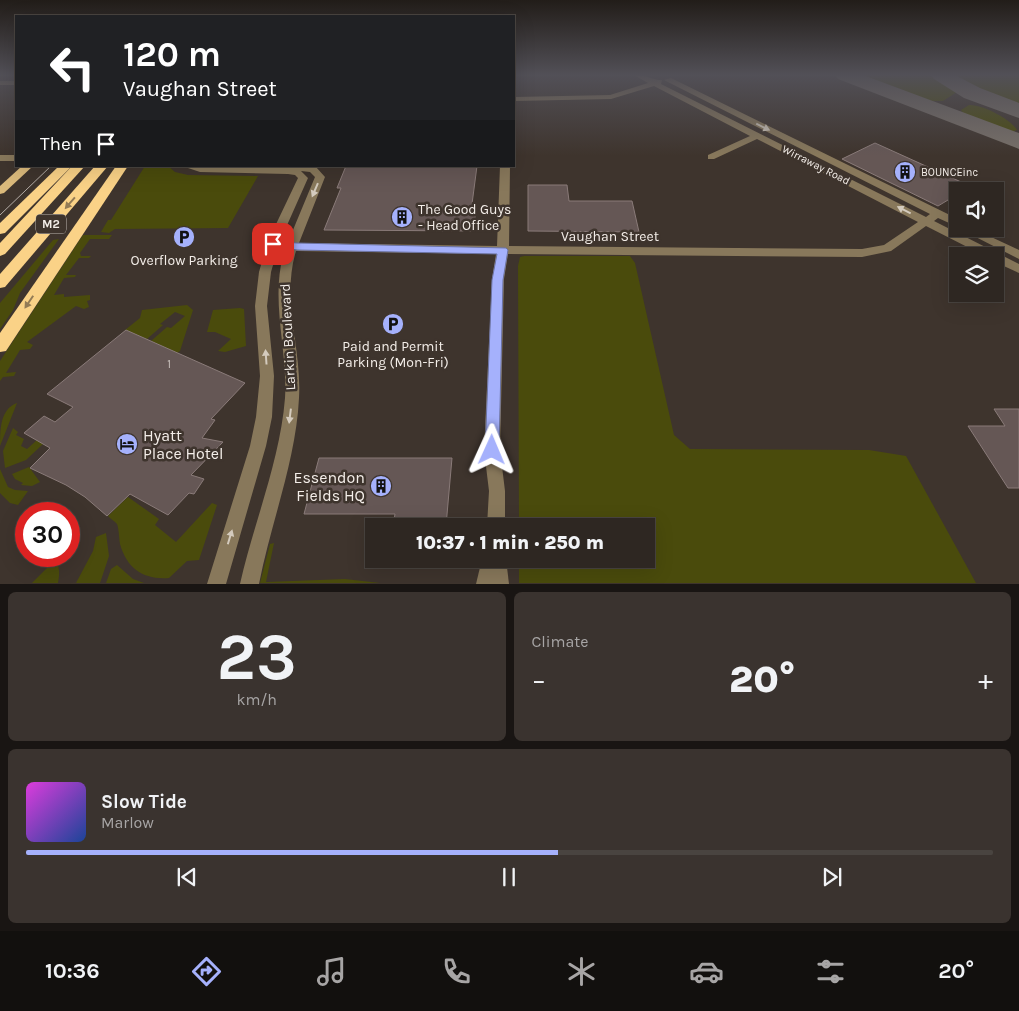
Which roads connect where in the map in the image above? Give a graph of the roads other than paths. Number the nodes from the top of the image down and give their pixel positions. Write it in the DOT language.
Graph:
graph roads {
  1 [pos="699,102"];
  2 [pos="707,102"];
  3 [pos="757,136"];
  4 [pos="711,157"];
  5 [pos="0,158"];
  6 [pos="15,158"];
  7 [pos="27,167"];
  8 [pos="65,167"];
  9 [pos="78,167"];
  10 [pos="101,167"];
  11 [pos="121,167"];
  12 [pos="191,167"];
  13 [pos="505,167"];
  14 [pos="273,170"];
  15 [pos="0,191"];
  16 [pos="937,214"];
  17 [pos="949,220"];
  18 [pos="926,222"];
  19 [pos="0,230"];
  20 [pos="982,237"];
  21 [pos="273,244"];
  22 [pos="292,246"];
  23 [pos="977,247"];
  24 [pos="503,250"];
  25 [pos="0,251"];
  26 [pos="1019,255"];
  27 [pos="1004,261"];
  28 [pos="1019,269"];
  29 [pos="0,283"];
  30 [pos="0,346"];
  31 [pos="496,518"];
  32 [pos="489,568"];
  33 [pos="498,568"];
  34 [pos="216,584"];
  35 [pos="249,584"];
  36 [pos="486,584"];
  37 [pos="500,584"];
  1 -- 3 [label="street, Wirraway Road"];
  2 -- 16 [label="street, Wirraway Road, one-way"];
  3 -- 4 [label="street"];
  18 -- 3 [label="street, Wirraway Road, one-way"];
  5 -- 6 [label="street"];
  7 -- 15 [label="main road"];
  8 -- 19 [label="highway"];
  9 -- 25 [label="highway, M2"];
  10 -- 29 [label="highway, M2, one-way"];
  11 -- 30 [label="highway, one-way"];
  12 -- 14 [label="street"];
  13 -- 24 [label="street"];
  14 -- 21 [label="street, Larkin Boulevard"];
  14 -- 22 [label="street, Larkin Boulevard, one-way"];
  16 -- 17 [label="street, Wirraway Road"];
  16 -- 18 [label="street, Vaughan Street"];
  18 -- 23 [label="street, Wirraway Road"];
  18 -- 24 [label="street, Vaughan Street"];
  20 -- 26 [label="street"];
  21 -- 22 [label="street, Vaughan Street"];
  34 -- 21 [label="street, Larkin Boulevard, one-way"];
  22 -- 24 [label="street, Vaughan Street"];
  22 -- 35 [label="street, Larkin Boulevard, one-way"];
  24 -- 31 [label="street"];
  27 -- 28 [label="street, Wirraway Road"];
  32 -- 36 [label="street"];
  33 -- 37 [label="street"];
}
